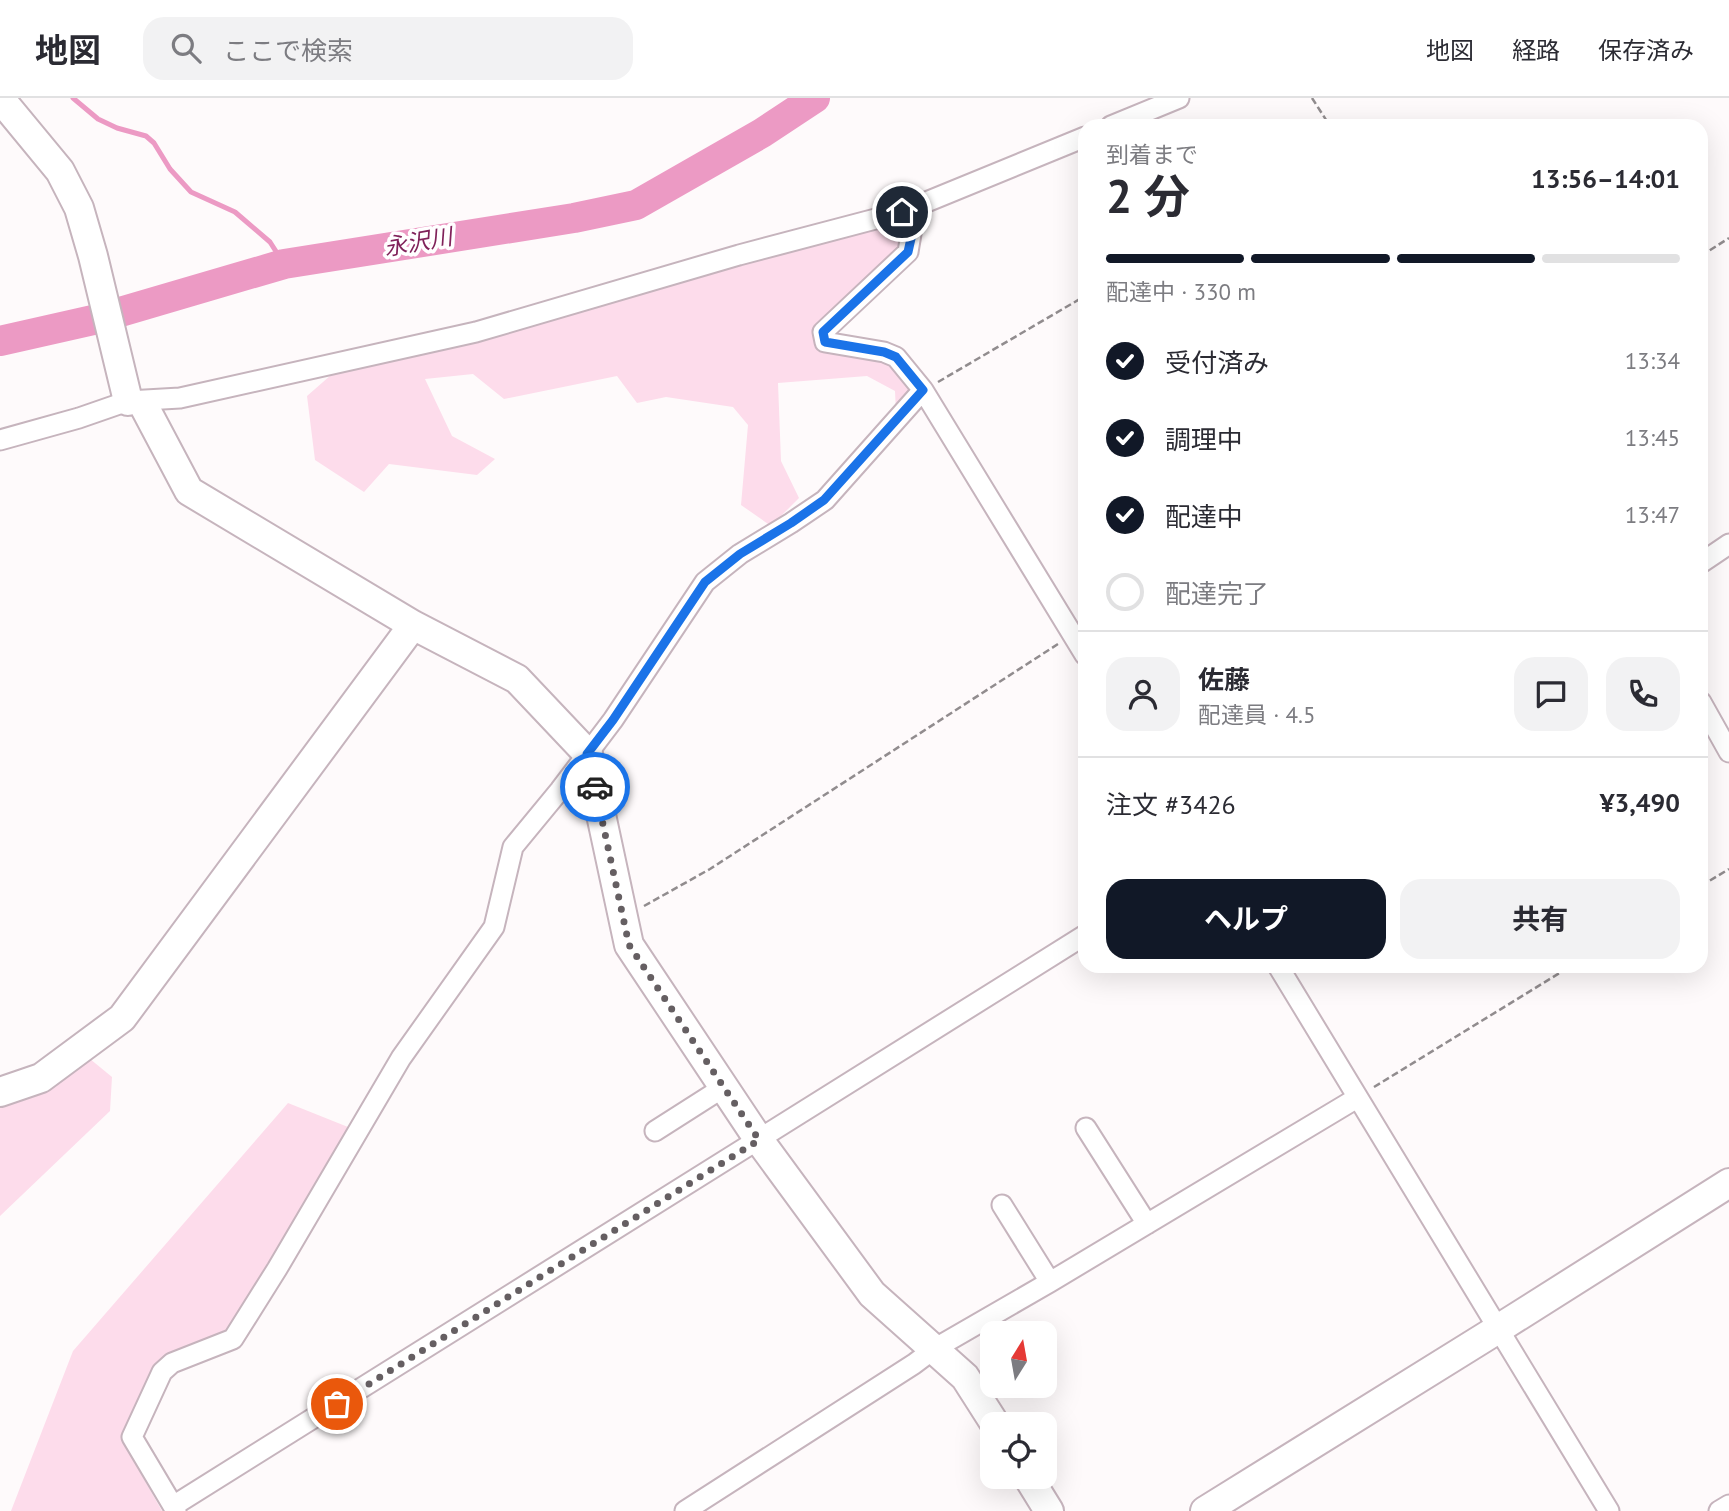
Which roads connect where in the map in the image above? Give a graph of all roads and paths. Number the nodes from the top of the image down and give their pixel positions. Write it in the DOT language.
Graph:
graph roads {
  1 [pos="1179,98"];
  2 [pos="1312,98"];
  3 [pos="0,101"];
  4 [pos="1128,119"];
  5 [pos="1326,119"];
  6 [pos="1078,140"];
  7 [pos="902,212"];
  8 [pos="1729,239"];
  9 [pos="1708,252"];
  10 [pos="1078,300"];
  11 [pos="923,390"];
  12 [pos="136,404"];
  13 [pos="0,440"];
  14 [pos="1729,544"];
  15 [pos="1708,558"];
  16 [pos="413,625"];
  17 [pos="1073,635"];
  18 [pos="1078,643"];
  19 [pos="1708,714"];
  20 [pos="1729,752"];
  21 [pos="587,754"];
  22 [pos="1729,869"];
  23 [pos="1708,882"];
  24 [pos="623,917"];
  25 [pos="1078,938"];
  26 [pos="1282,973"];
  27 [pos="1560,973"];
  28 [pos="724,1087"];
  29 [pos="0,1092"];
  30 [pos="1357,1098"];
  31 [pos="1086,1128"];
  32 [pos="654,1131"];
  33 [pos="759,1140"];
  34 [pos="1729,1183"];
  35 [pos="1002,1205"];
  36 [pos="1147,1224"];
  37 [pos="1050,1282"];
  38 [pos="1498,1329"];
  39 [pos="934,1349"];
  40 [pos="987,1412"];
  41 [pos="1035,1489"];
  42 [pos="1729,1505"];
  43 [pos="175,1508"];
  44 [pos="685,1511"];
  45 [pos="1049,1511"];
  46 [pos="1205,1511"];
  47 [pos="1609,1511"];
  48 [pos="1719,1511"];
  1 -- 4 [label="street"];
  2 -- 5 [label="path"];
  3 -- 12 [label="street"];
  6 -- 7 [label="street"];
  7 -- 11 [label="street"];
  7 -- 12 [label="street"];
  8 -- 9 [label="path"];
  10 -- 11 [label="path"];
  11 -- 17 [label="street"];
  11 -- 21 [label="street"];
  12 -- 13 [label="street"];
  12 -- 16 [label="street"];
  14 -- 15 [label="street"];
  16 -- 21 [label="street"];
  16 -- 29 [label="street"];
  17 -- 18 [label="street"];
  17 -- 24 [label="path"];
  19 -- 20 [label="street"];
  21 -- 24 [label="street"];
  21 -- 43 [label="street"];
  22 -- 23 [label="path"];
  24 -- 28 [label="street"];
  25 -- 33 [label="street"];
  26 -- 30 [label="street"];
  27 -- 30 [label="path"];
  28 -- 32 [label="street"];
  28 -- 33 [label="street"];
  30 -- 36 [label="street"];
  30 -- 38 [label="street"];
  31 -- 36 [label="street"];
  33 -- 39 [label="street"];
  33 -- 43 [label="street"];
  34 -- 38 [label="street"];
  35 -- 37 [label="street"];
  36 -- 37 [label="street"];
  37 -- 39 [label="street"];
  38 -- 46 [label="street"];
  38 -- 47 [label="street"];
  39 -- 40 [label="street"];
  39 -- 44 [label="street"];
  41 -- 45 [label="street"];
  42 -- 48 [label="street"];
}
